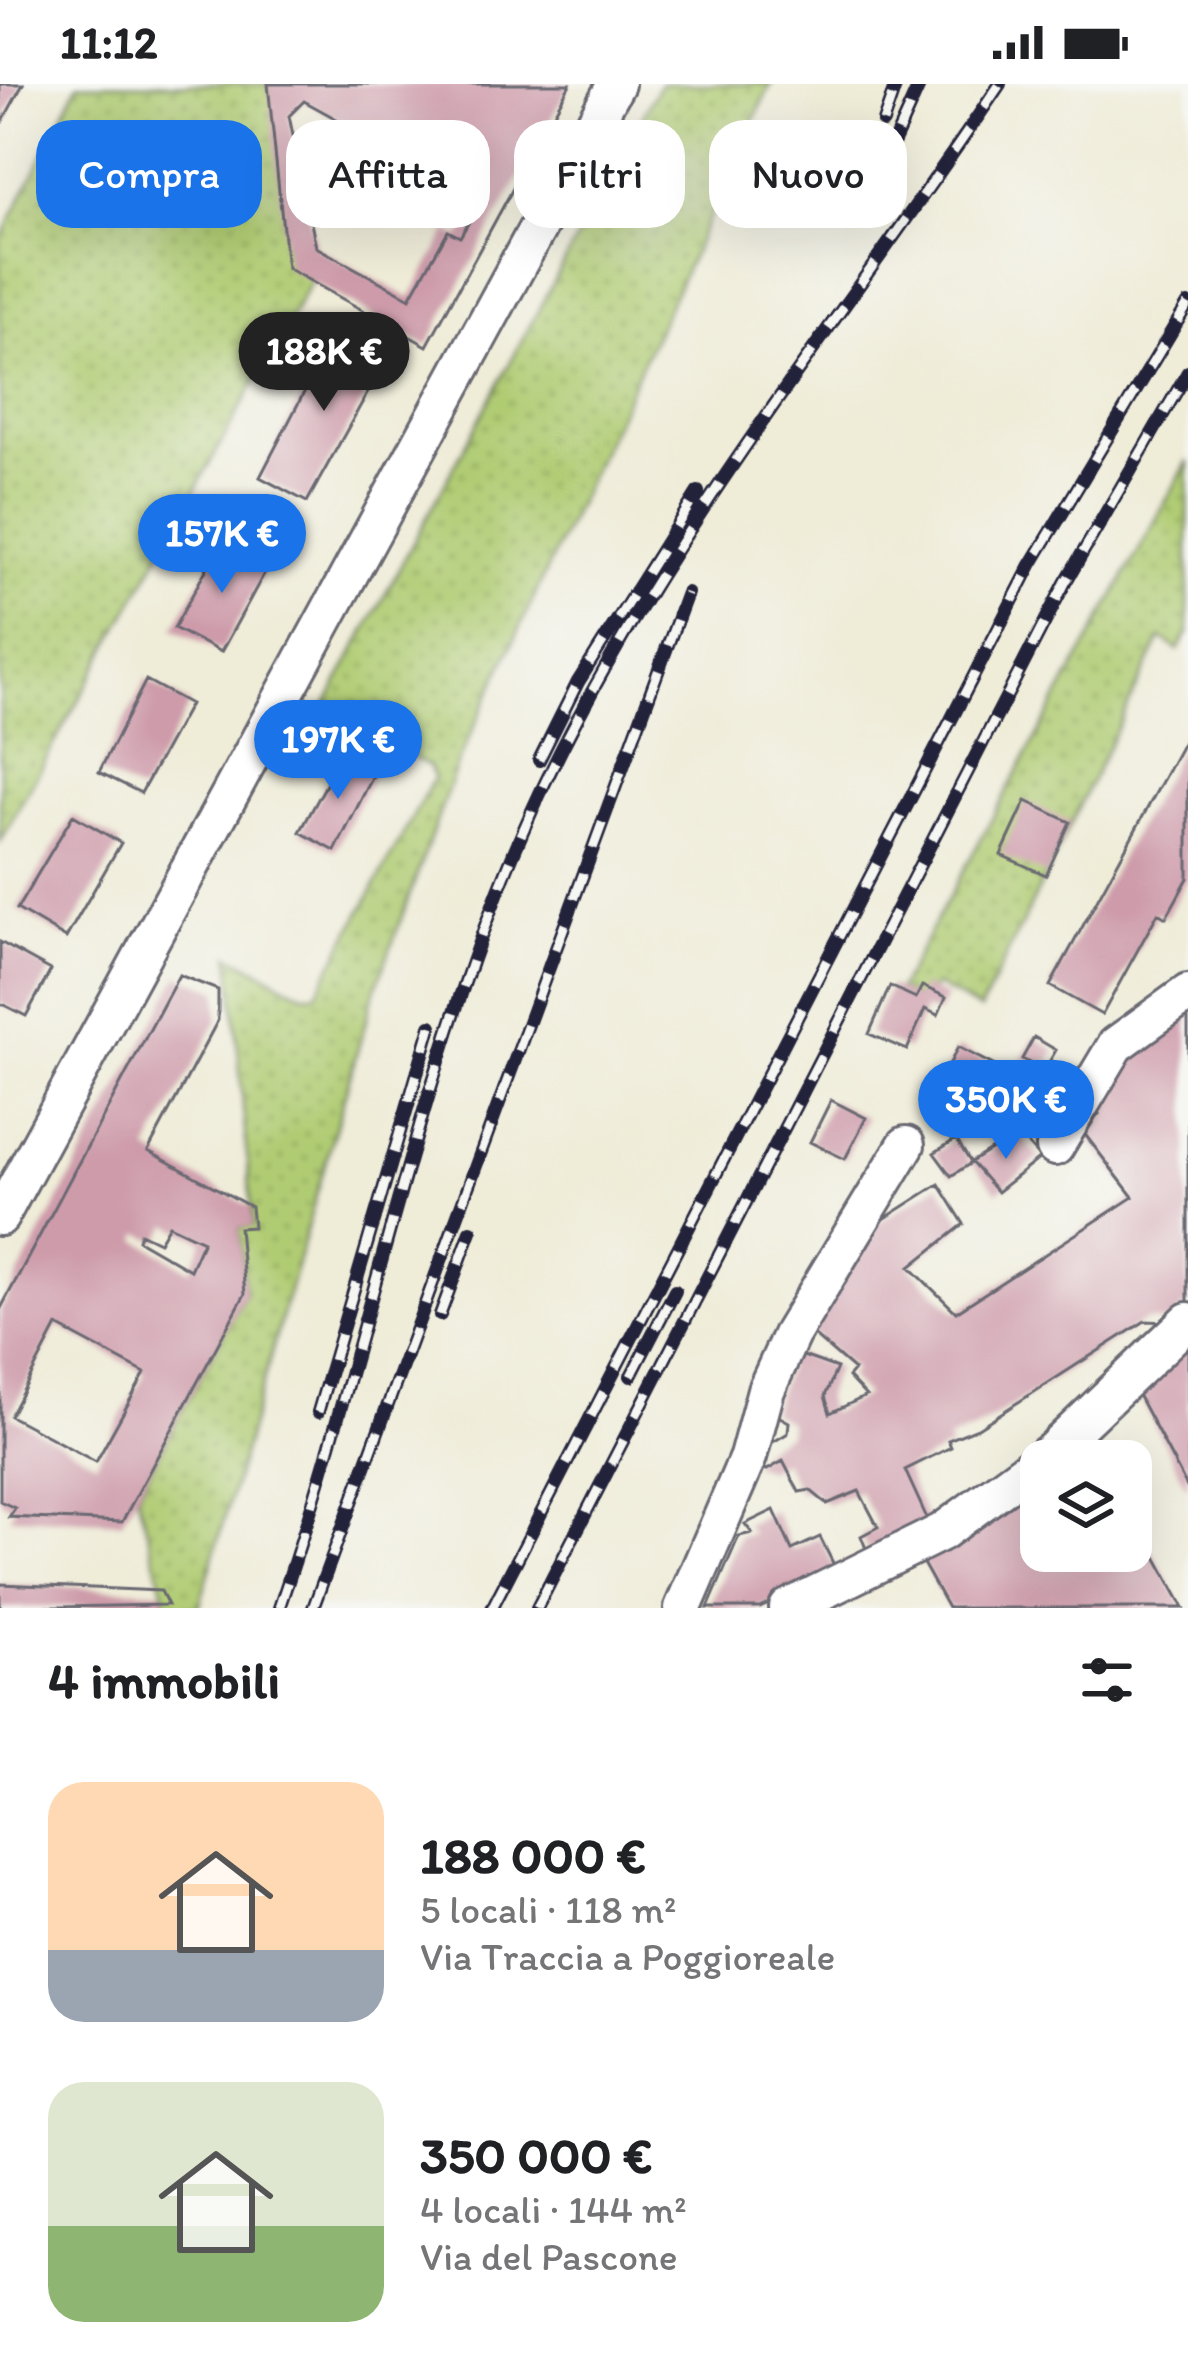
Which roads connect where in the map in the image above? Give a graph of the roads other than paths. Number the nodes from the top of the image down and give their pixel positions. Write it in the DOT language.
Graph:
graph roads {
  1 [pos="616,84"];
  2 [pos="1188,993"];
  3 [pos="907,1145"];
  4 [pos="1055,1147"];
  5 [pos="0,1217"];
  6 [pos="1188,1322"];
  7 [pos="683,1608"];
  8 [pos="788,1608"];
  1 -- 5 [label="street"];
  2 -- 4 [label="street"];
  3 -- 7 [label="street"];
  6 -- 8 [label="street"];
}
